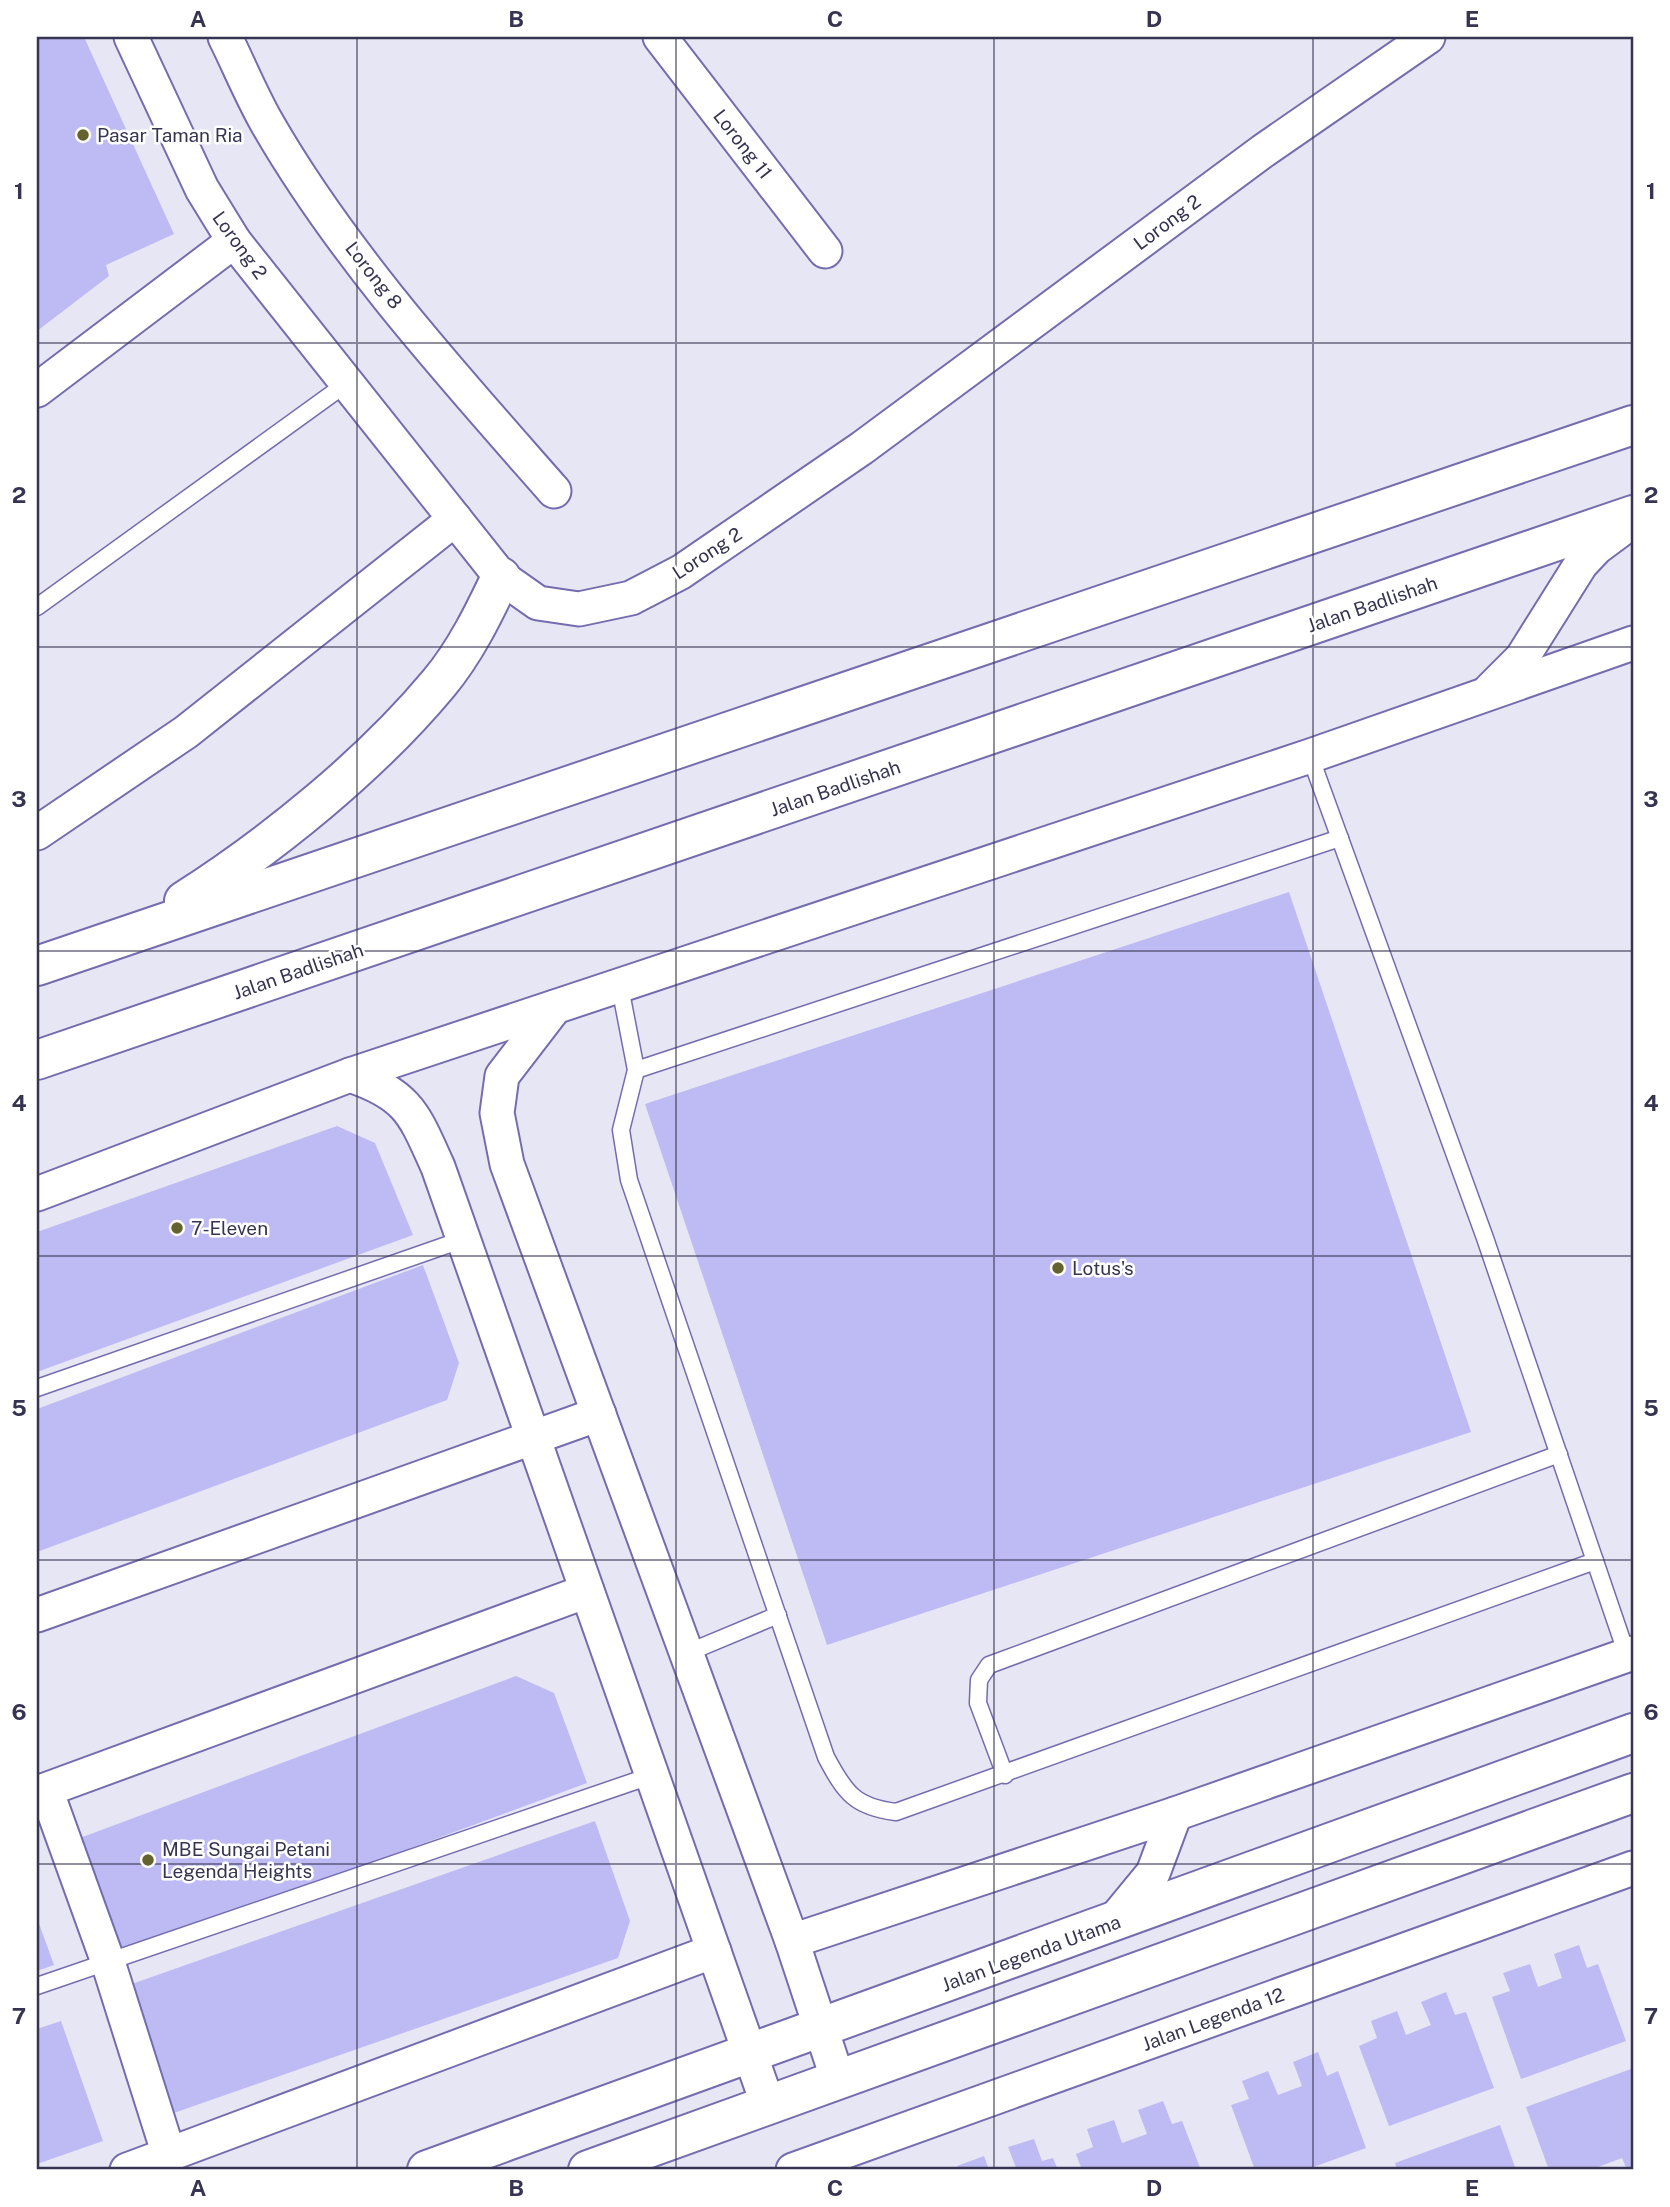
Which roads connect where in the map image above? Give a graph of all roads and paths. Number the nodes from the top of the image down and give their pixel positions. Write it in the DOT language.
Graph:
graph roads {
  1 [pos="131,37"];
  2 [pos="225,37"];
  3 [pos="660,37"];
  4 [pos="1428,37"];
  5 [pos="234,241"];
  6 [pos="825,251"];
  7 [pos="347,383"];
  8 [pos="37,390"];
  9 [pos="1633,425"];
  10 [pos="554,491"];
  11 [pos="1633,515"];
  12 [pos="455,519"];
  13 [pos="1633,520"];
  14 [pos="500,577"];
  15 [pos="37,607"];
  16 [pos="1633,643"];
  17 [pos="1483,697"];
  18 [pos="1310,756"];
  19 [pos="37,833"];
  20 [pos="1340,838"];
  21 [pos="135,933"];
  22 [pos="37,966"];
  23 [pos="620,986"];
  24 [pos="555,1007"];
  25 [pos="37,1060"];
  26 [pos="636,1070"];
  27 [pos="350,1075"];
  28 [pos="37,1194"];
  29 [pos="464,1239"];
  30 [pos="37,1388"];
  31 [pos="599,1414"];
  32 [pos="533,1437"];
  33 [pos="1559,1454"];
  34 [pos="1595,1561"];
  35 [pos="587,1591"];
  36 [pos="37,1615"];
  37 [pos="778,1615"];
  38 [pos="687,1653"];
  39 [pos="1630,1654"];
  40 [pos="1633,1733"];
  41 [pos="653,1775"];
  42 [pos="1005,1775"];
  43 [pos="41,1792"];
  44 [pos="1633,1793"];
  45 [pos="1175,1814"];
  46 [pos="1633,1868"];
  47 [pos="1111,1924"];
  48 [pos="792,1941"];
  49 [pos="714,1951"];
  50 [pos="108,1962"];
  51 [pos="37,1986"];
  52 [pos="820,2028"];
  53 [pos="750,2053"];
  54 [pos="838,2080"];
  55 [pos="768,2105"];
  56 [pos="169,2155"];
  57 [pos="451,2166"];
  58 [pos="127,2170"];
  59 [pos="588,2170"];
  60 [pos="793,2170"];
  1 -- 5 [label="street, Lorong 2"];
  2 -- 10 [label="street, Lorong 8"];
  3 -- 6 [label="street, Lorong 11"];
  4 -- 14 [label="street, Lorong 2"];
  5 -- 7 [label="street, Lorong 2"];
  5 -- 8 [label="street"];
  7 -- 12 [label="street, Lorong 2"];
  7 -- 15 [label="lane"];
  9 -- 21 [label="main road"];
  11 -- 25 [label="main road, Jalan Badlishah"];
  12 -- 14 [label="street, Lorong 2"];
  12 -- 19 [label="street"];
  13 -- 17 [label="street"];
  14 -- 21 [label="main road"];
  16 -- 17 [label="street"];
  17 -- 18 [label="street"];
  18 -- 20 [label="lane"];
  18 -- 23 [label="street"];
  20 -- 26 [label="lane"];
  20 -- 33 [label="lane"];
  21 -- 22 [label="main road"];
  23 -- 24 [label="street"];
  23 -- 26 [label="lane"];
  24 -- 27 [label="street"];
  24 -- 31 [label="street"];
  26 -- 37 [label="lane"];
  27 -- 28 [label="street"];
  27 -- 29 [label="street"];
  29 -- 30 [label="lane"];
  29 -- 32 [label="street"];
  31 -- 32 [label="street"];
  31 -- 38 [label="street"];
  32 -- 35 [label="street"];
  32 -- 36 [label="street"];
  33 -- 34 [label="lane"];
  33 -- 42 [label="lane"];
  34 -- 39 [label="lane"];
  34 -- 42 [label="lane"];
  35 -- 41 [label="street"];
  35 -- 43 [label="street"];
  37 -- 38 [label="lane"];
  37 -- 42 [label="lane"];
  38 -- 48 [label="street"];
  39 -- 45 [label="street"];
  40 -- 47 [label="main road, Jalan Legenda Utama"];
  41 -- 49 [label="street"];
  41 -- 50 [label="lane"];
  43 -- 50 [label="street"];
  44 -- 54 [label="main road"];
  45 -- 47 [label="street"];
  45 -- 48 [label="street"];
  46 -- 60 [label="street, Jalan Legenda 12"];
  47 -- 52 [label="main road, Jalan Legenda Utama"];
  48 -- 52 [label="street"];
  49 -- 53 [label="street"];
  49 -- 56 [label="street"];
  50 -- 51 [label="lane"];
  50 -- 56 [label="street"];
  52 -- 53 [label="main road, Jalan Legenda Utama"];
  52 -- 54 [label="street"];
  53 -- 55 [label="street"];
  53 -- 57 [label="main road, Jalan Legenda Utama"];
  54 -- 55 [label="main road"];
  55 -- 59 [label="main road"];
  56 -- 58 [label="street"];
}
